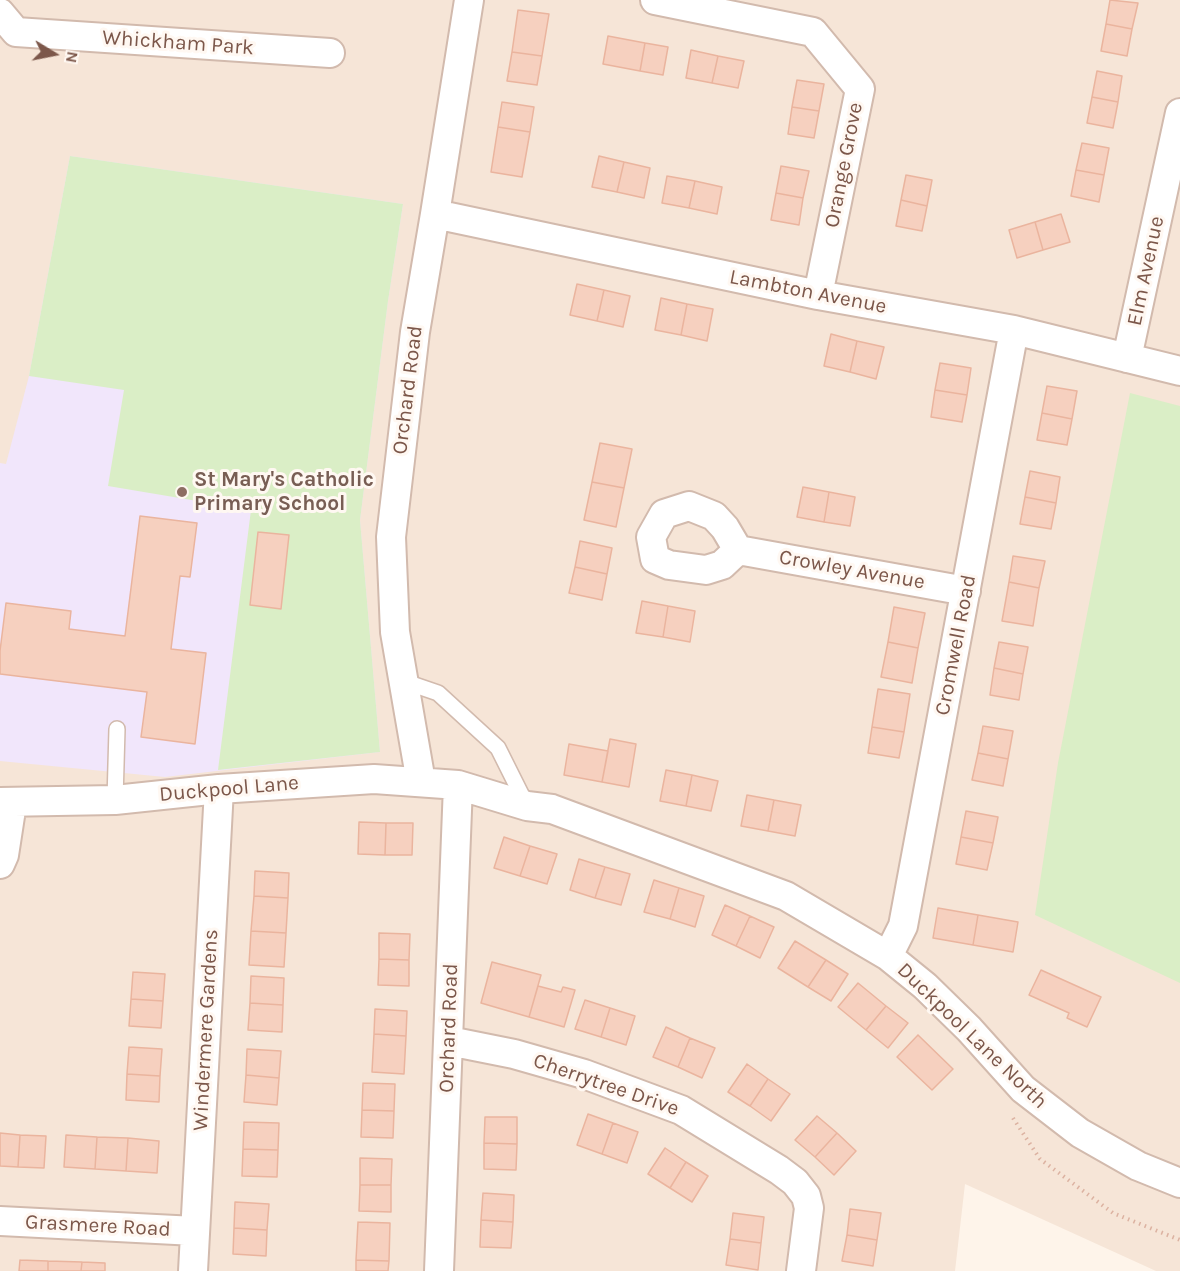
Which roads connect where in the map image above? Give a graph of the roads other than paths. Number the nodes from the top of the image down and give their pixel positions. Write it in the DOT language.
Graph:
graph roads {
  1 [pos="469,0"];
  2 [pos="655,0"];
  3 [pos="0,13"];
  4 [pos="330,53"];
  5 [pos="1180,113"];
  6 [pos="435,214"];
  7 [pos="818,295"];
  8 [pos="1014,330"];
  9 [pos="1127,358"];
  10 [pos="1180,371"];
  11 [pos="738,550"];
  12 [pos="966,591"];
  13 [pos="403,681"];
  14 [pos="117,729"];
  15 [pos="421,782"];
  16 [pos="458,785"];
  17 [pos="219,789"];
  18 [pos="115,800"];
  19 [pos="6,802"];
  20 [pos="527,806"];
  21 [pos="0,864"];
  22 [pos="888,956"];
  23 [pos="449,1041"];
  24 [pos="1180,1183"];
  25 [pos="0,1221"];
  26 [pos="195,1231"];
  27 [pos="193,1271"];
  28 [pos="439,1271"];
  29 [pos="801,1271"];
  1 -- 6 [label="street, Orchard Road"];
  2 -- 7 [label="street, Orange Grove"];
  3 -- 4 [label="street, Whickham Park"];
  5 -- 9 [label="street, Elm Avenue"];
  6 -- 7 [label="street, Lambton Avenue"];
  6 -- 13 [label="street, Orchard Road"];
  7 -- 8 [label="street, Lambton Avenue"];
  8 -- 9 [label="street, Lambton Avenue"];
  8 -- 12 [label="street, Cromwell Road"];
  9 -- 10 [label="street, Lambton Avenue"];
  11 -- 12 [label="street, Crowley Avenue"];
  12 -- 22 [label="street, Cromwell Road"];
  13 -- 15 [label="street, Orchard Road"];
  13 -- 20 [label="lane"];
  14 -- 18 [label="lane"];
  15 -- 16 [label="street, Duckpool Lane"];
  15 -- 17 [label="street, Duckpool Lane"];
  16 -- 20 [label="street, Duckpool Lane North"];
  16 -- 23 [label="street, Orchard Road"];
  17 -- 18 [label="street, Duckpool Lane"];
  17 -- 26 [label="street, Windermere Gardens"];
  18 -- 19 [label="street, Duckpool Lane"];
  19 -- 21 [label="street"];
  20 -- 22 [label="street, Duckpool Lane North"];
  22 -- 24 [label="street, Duckpool Lane North"];
  23 -- 28 [label="street, Orchard Road"];
  23 -- 29 [label="street, Cherrytree Drive"];
  25 -- 26 [label="street, Grasmere Road"];
  26 -- 27 [label="street, Windermere Gardens"];
}
